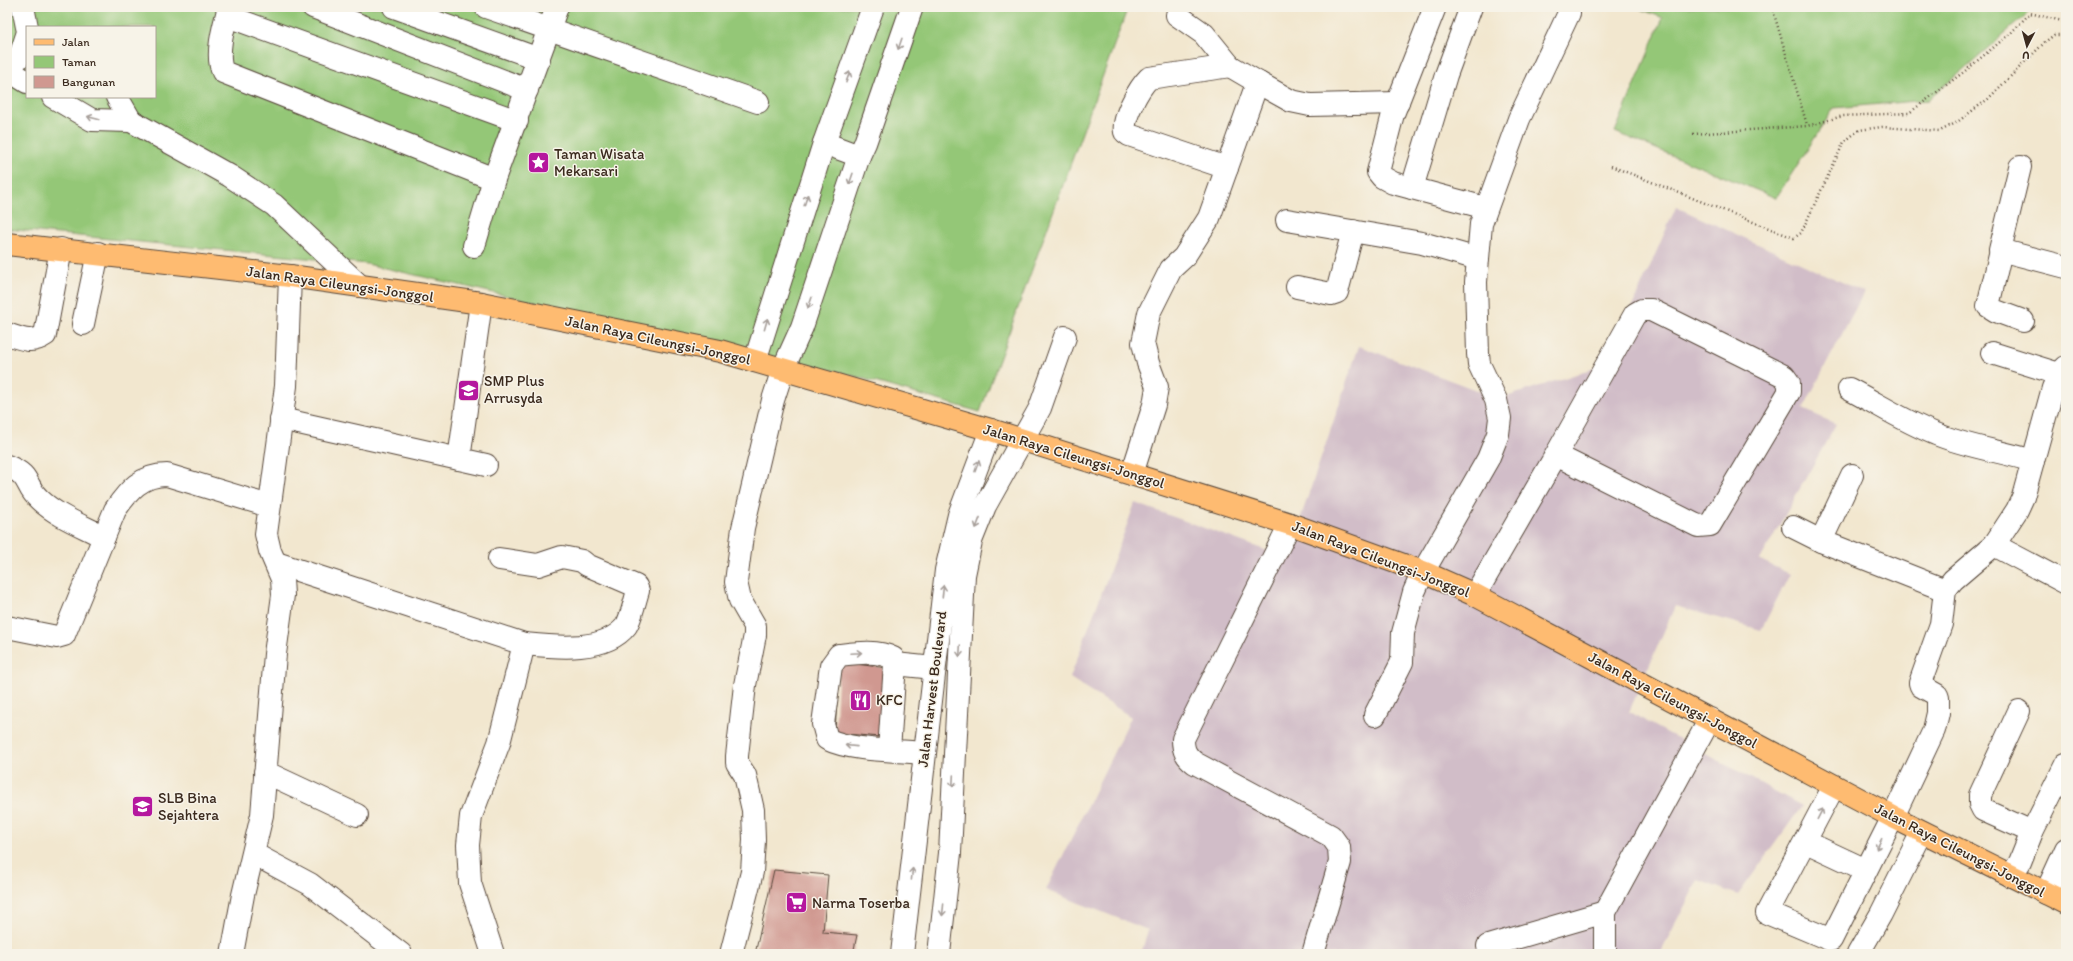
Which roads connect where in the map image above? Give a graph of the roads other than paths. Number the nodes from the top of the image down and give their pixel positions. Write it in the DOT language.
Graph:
graph roads {
  1 [pos="23,7"];
  2 [pos="313,7"];
  3 [pos="394,7"];
  4 [pos="486,7"];
  5 [pos="557,7"];
  6 [pos="874,7"];
  7 [pos="912,7"];
  8 [pos="1435,7"];
  9 [pos="1471,7"];
  10 [pos="228,12"];
  11 [pos="1569,13"];
  12 [pos="433,14"];
  13 [pos="1177,15"];
  14 [pos="27,26"];
  15 [pos="549,29"];
  16 [pos="26,38"];
  17 [pos="539,59"];
  18 [pos="1230,66"];
  19 [pos="8,71"];
  20 [pos="26,81"];
  21 [pos="1259,83"];
  22 [pos="527,90"];
  23 [pos="55,98"];
  24 [pos="118,98"];
  25 [pos="758,102"];
  26 [pos="1398,103"];
  27 [pos="517,120"];
  28 [pos="131,122"];
  29 [pos="824,143"];
  30 [pos="859,156"];
  31 [pos="2020,167"];
  32 [pos="1227,168"];
  33 [pos="494,178"];
  34 [pos="1412,188"];
  35 [pos="1486,208"];
  36 [pos="1287,220"];
  37 [pos="1353,231"];
  38 [pos="7,244"];
  39 [pos="474,246"];
  40 [pos="61,249"];
  41 [pos="2001,251"];
  42 [pos="98,253"];
  43 [pos="1478,259"];
  44 [pos="2066,267"];
  45 [pos="290,276"];
  46 [pos="360,286"];
  47 [pos="1297,287"];
  48 [pos="481,303"];
  49 [pos="2023,321"];
  50 [pos="83,324"];
  51 [pos="7,334"];
  52 [pos="1065,337"];
  53 [pos="1992,353"];
  54 [pos="755,361"];
  55 [pos="783,369"];
  56 [pos="2062,370"];
  57 [pos="1849,389"];
  58 [pos="281,419"];
  59 [pos="991,430"];
  60 [pos="1023,439"];
  61 [pos="1556,455"];
  62 [pos="459,459"];
  63 [pos="2033,461"];
  64 [pos="486,465"];
  65 [pos="7,466"];
  66 [pos="1132,474"];
  67 [pos="1852,475"];
  68 [pos="269,506"];
  69 [pos="1290,524"];
  70 [pos="1793,527"];
  71 [pos="104,537"];
  72 [pos="1821,541"];
  73 [pos="1994,545"];
  74 [pos="498,559"];
  75 [pos="276,563"];
  76 [pos="1422,572"];
  77 [pos="2066,583"];
  78 [pos="1946,590"];
  79 [pos="1475,595"];
  80 [pos="7,627"];
  81 [pos="524,644"];
  82 [pos="895,664"];
  83 [pos="934,668"];
  84 [pos="2019,711"];
  85 [pos="1375,715"];
  86 [pos="1710,719"];
  87 [pos="889,750"];
  88 [pos="924,753"];
  89 [pos="2066,764"];
  90 [pos="265,772"];
  91 [pos="1834,786"];
  92 [pos="357,815"];
  93 [pos="1893,817"];
  94 [pos="1922,832"];
  95 [pos="2032,832"];
  96 [pos="916,834"];
  97 [pos="950,836"];
  98 [pos="1806,842"];
  99 [pos="2066,849"];
  100 [pos="254,854"];
  101 [pos="1866,870"];
  102 [pos="2011,876"];
  103 [pos="2046,893"];
  104 [pos="2066,903"];
  105 [pos="1605,912"];
  106 [pos="1488,946"];
  107 [pos="232,954"];
  108 [pos="401,954"];
  109 [pos="494,954"];
  110 [pos="731,954"];
  111 [pos="902,954"];
  112 [pos="939,954"];
  113 [pos="1313,954"];
  114 [pos="1605,954"];
  115 [pos="1858,954"];
  1 -- 14 [label="street"];
  2 -- 22 [label="street"];
  3 -- 12 [label="street"];
  4 -- 15 [label="street"];
  5 -- 15 [label="street"];
  29 -- 6 [label="street, one-way"];
  7 -- 30 [label="street, one-way"];
  8 -- 26 [label="street"];
  9 -- 34 [label="street"];
  10 -- 27 [label="street"];
  10 -- 33 [label="street"];
  11 -- 35 [label="street"];
  12 -- 17 [label="street"];
  13 -- 18 [label="street"];
  15 -- 17 [label="street"];
  15 -- 25 [label="street"];
  16 -- 19 [label="street"];
  17 -- 22 [label="street"];
  18 -- 21 [label="street"];
  18 -- 32 [label="street"];
  19 -- 20 [label="street"];
  21 -- 26 [label="street"];
  21 -- 32 [label="street"];
  22 -- 27 [label="street"];
  28 -- 23 [label="street, one-way"];
  24 -- 28 [label="street"];
  26 -- 34 [label="street"];
  27 -- 33 [label="street"];
  28 -- 46 [label="street"];
  29 -- 30 [label="street"];
  54 -- 29 [label="street, one-way"];
  30 -- 55 [label="street, one-way"];
  31 -- 41 [label="street"];
  32 -- 66 [label="street"];
  33 -- 39 [label="street"];
  34 -- 35 [label="street"];
  35 -- 43 [label="street"];
  36 -- 37 [label="street"];
  37 -- 43 [label="street"];
  37 -- 47 [label="street"];
  38 -- 40 [label="main road, Jalan Raya Cileungsi-Jonggol"];
  40 -- 42 [label="main road, Jalan Raya Cileungsi-Jonggol"];
  40 -- 51 [label="street"];
  41 -- 44 [label="street"];
  41 -- 49 [label="street"];
  42 -- 45 [label="main road, Jalan Raya Cileungsi-Jonggol"];
  42 -- 50 [label="street"];
  43 -- 76 [label="street"];
  45 -- 46 [label="main road, Jalan Raya Cileungsi-Jonggol"];
  45 -- 58 [label="street"];
  46 -- 48 [label="main road, Jalan Raya Cileungsi-Jonggol"];
  48 -- 54 [label="main road, Jalan Raya Cileungsi-Jonggol"];
  48 -- 62 [label="street"];
  52 -- 60 [label="street, Jalan Harvest Boulevard"];
  53 -- 56 [label="street"];
  54 -- 55 [label="main road, Jalan Raya Cileungsi-Jonggol"];
  55 -- 59 [label="main road, Jalan Raya Cileungsi-Jonggol"];
  55 -- 110 [label="street"];
  56 -- 63 [label="street"];
  57 -- 63 [label="street"];
  58 -- 62 [label="street"];
  58 -- 68 [label="street"];
  59 -- 60 [label="main road, Jalan Raya Cileungsi-Jonggol"];
  83 -- 59 [label="street, Jalan Harvest Boulevard, one-way"];
  60 -- 66 [label="main road, Jalan Raya Cileungsi-Jonggol"];
  60 -- 97 [label="street, Jalan Harvest Boulevard, one-way"];
  61 -- 61 [label="street"];
  61 -- 79 [label="street"];
  62 -- 64 [label="street"];
  63 -- 73 [label="street"];
  65 -- 71 [label="street"];
  66 -- 69 [label="main road, Jalan Raya Cileungsi-Jonggol"];
  67 -- 72 [label="street"];
  68 -- 71 [label="street"];
  68 -- 75 [label="street"];
  69 -- 76 [label="main road, Jalan Raya Cileungsi-Jonggol"];
  69 -- 113 [label="street"];
  70 -- 72 [label="street"];
  71 -- 80 [label="street"];
  72 -- 78 [label="street"];
  73 -- 77 [label="street"];
  73 -- 78 [label="street"];
  74 -- 81 [label="street"];
  75 -- 81 [label="street"];
  75 -- 90 [label="street"];
  76 -- 79 [label="main road, Jalan Raya Cileungsi-Jonggol"];
  76 -- 85 [label="street"];
  78 -- 93 [label="street"];
  79 -- 86 [label="main road, Jalan Raya Cileungsi-Jonggol"];
  81 -- 109 [label="street"];
  82 -- 83 [label="street"];
  82 -- 87 [label="street"];
  87 -- 82 [label="street, one-way"];
  83 -- 88 [label="street, Jalan Harvest Boulevard"];
  84 -- 95 [label="street"];
  86 -- 91 [label="main road, Jalan Raya Cileungsi-Jonggol"];
  86 -- 105 [label="street"];
  87 -- 88 [label="street"];
  88 -- 96 [label="street, Jalan Harvest Boulevard"];
  89 -- 95 [label="street"];
  90 -- 92 [label="street"];
  90 -- 100 [label="street"];
  91 -- 93 [label="main road, Jalan Raya Cileungsi-Jonggol"];
  98 -- 91 [label="street, one-way"];
  93 -- 94 [label="main road, Jalan Raya Cileungsi-Jonggol"];
  93 -- 101 [label="street, one-way"];
  94 -- 102 [label="main road, Jalan Raya Cileungsi-Jonggol"];
  94 -- 115 [label="street"];
  95 -- 102 [label="street"];
  96 -- 97 [label="street"];
  111 -- 96 [label="street, Jalan Harvest Boulevard, one-way"];
  97 -- 112 [label="street, Jalan Harvest Boulevard, one-way"];
  98 -- 101 [label="street"];
  98 -- 101 [label="street"];
  99 -- 103 [label="street"];
  100 -- 107 [label="street"];
  100 -- 108 [label="street"];
  102 -- 103 [label="main road, Jalan Raya Cileungsi-Jonggol"];
  103 -- 104 [label="main road, Jalan Raya Cileungsi-Jonggol"];
  105 -- 106 [label="street"];
  105 -- 114 [label="street"];
}
